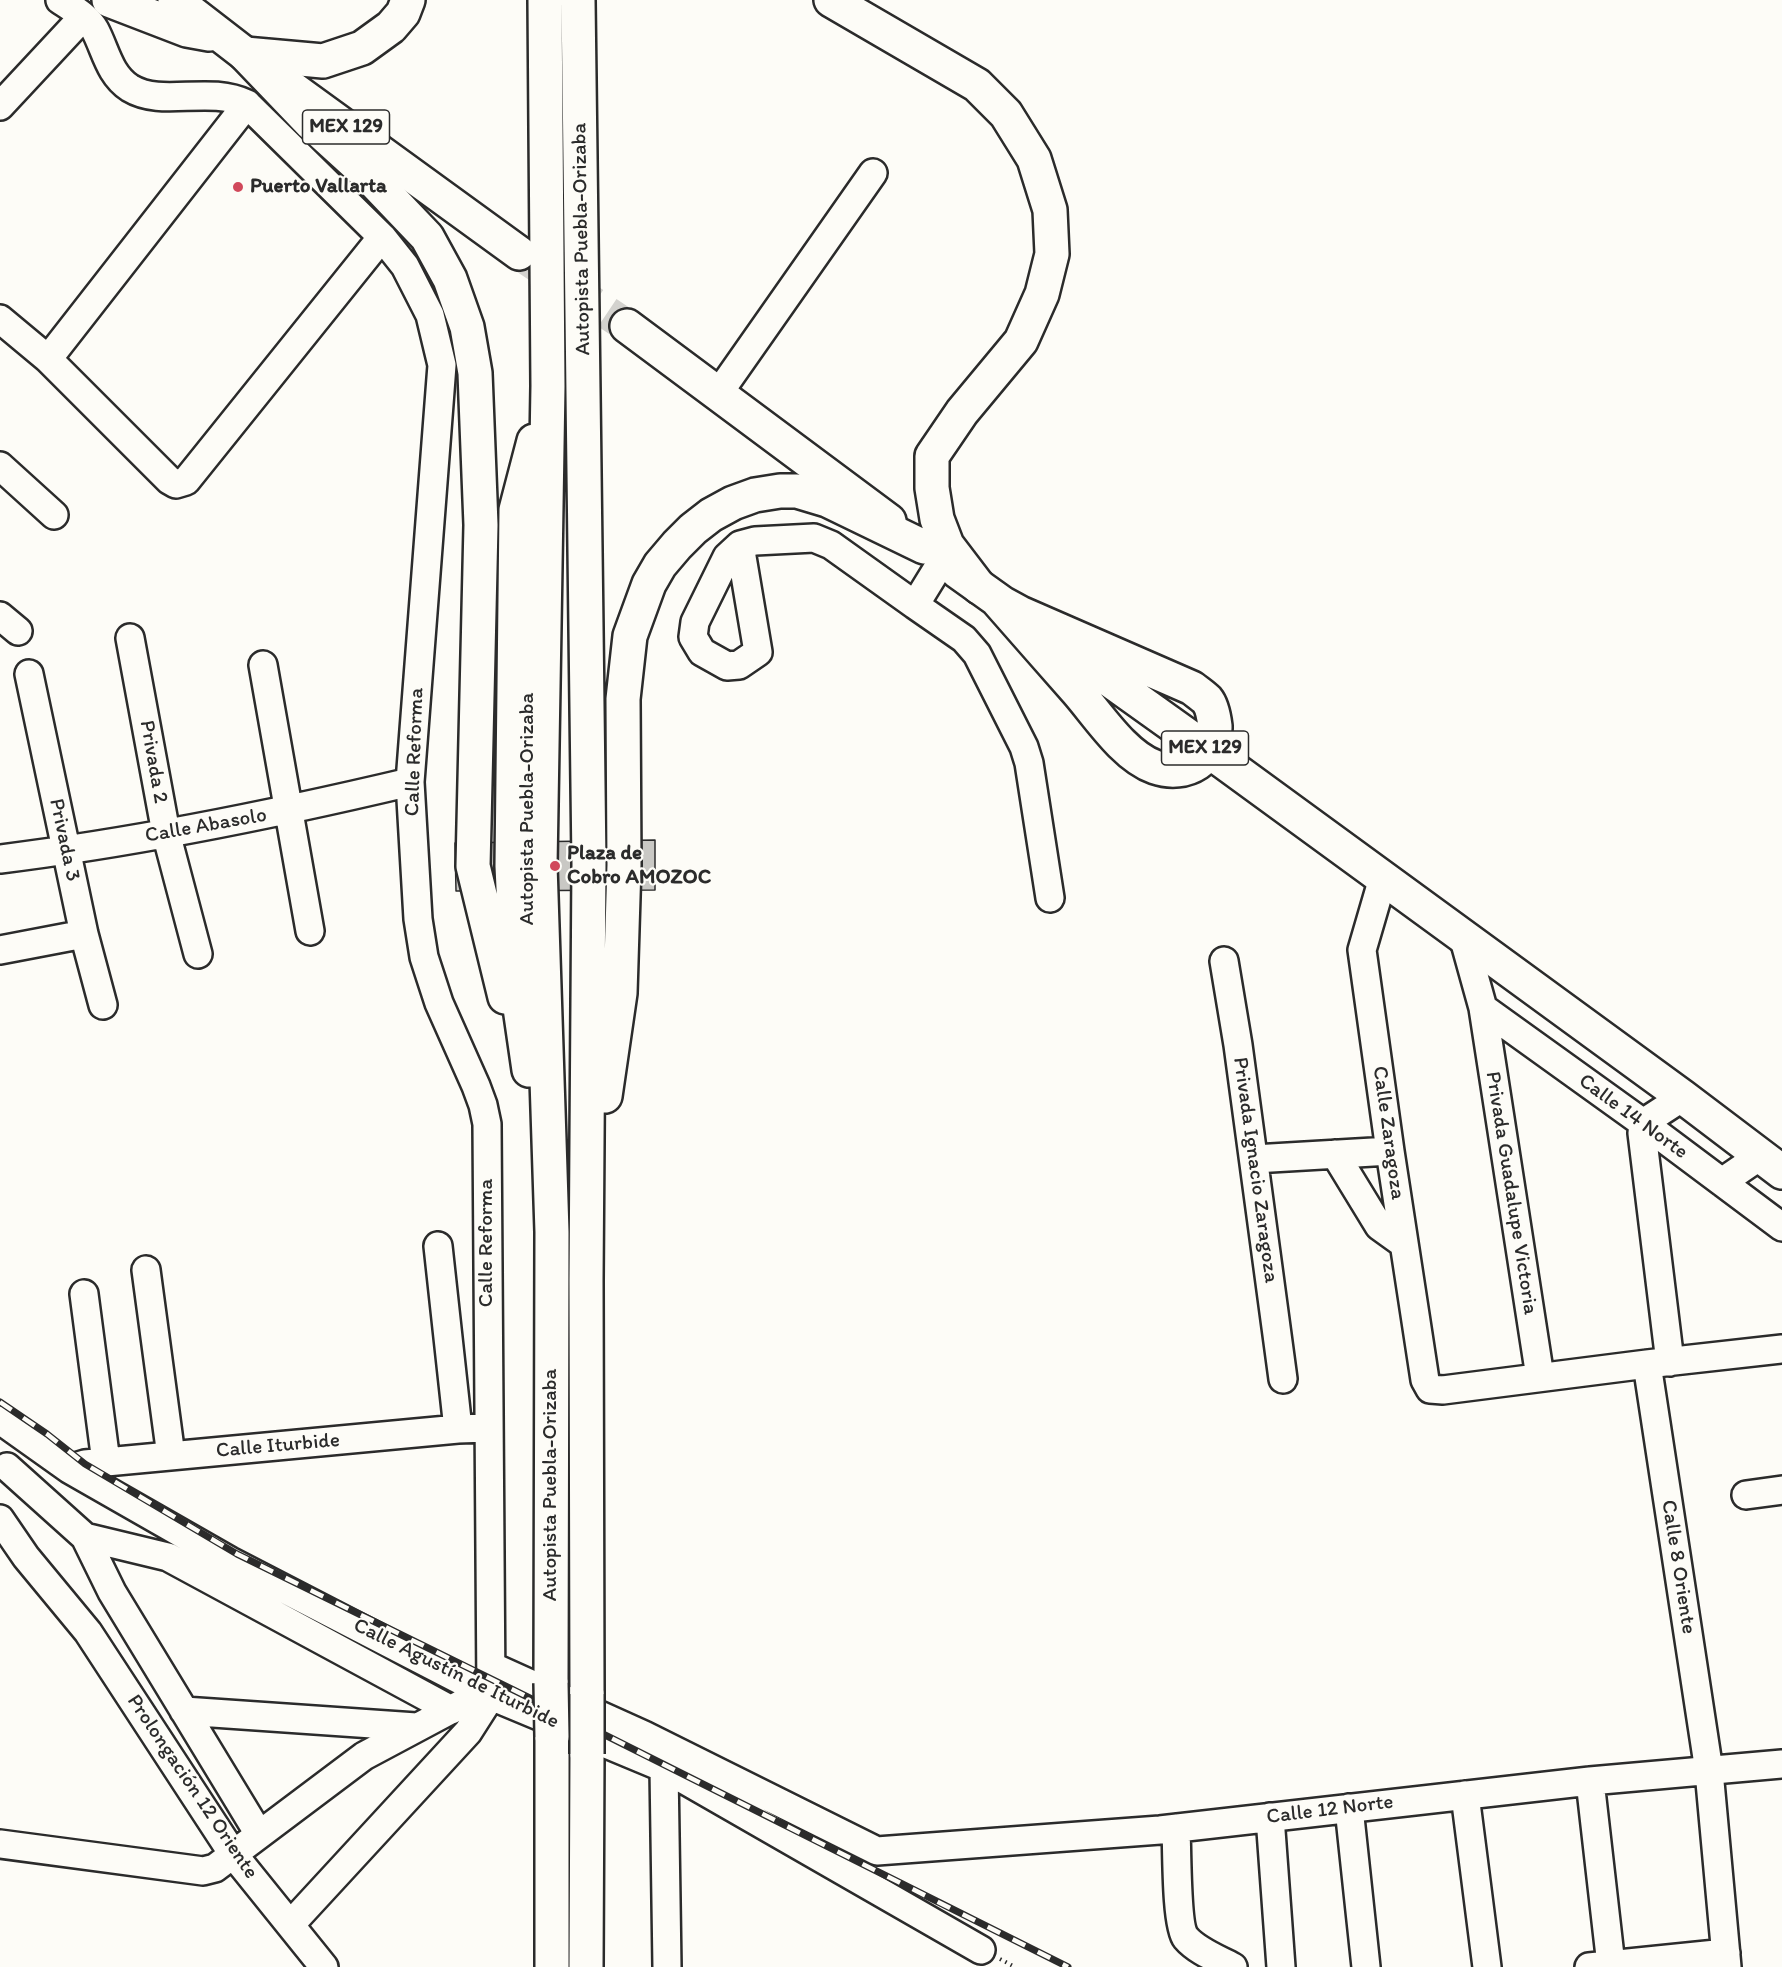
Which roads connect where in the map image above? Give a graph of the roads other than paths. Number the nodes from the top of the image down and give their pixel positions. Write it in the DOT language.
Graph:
graph roads {
  1 [pos="60,0"];
  2 [pos="175,0"];
  3 [pos="204,0"];
  4 [pos="408,0"];
  5 [pos="545,0"];
  6 [pos="578,0"];
  7 [pos="831,0"];
  8 [pos="96,8"];
  9 [pos="234,45"];
  10 [pos="4,95"];
  11 [pos="247,104"];
  12 [pos="873,173"];
  13 [pos="382,237"];
  14 [pos="519,253"];
  15 [pos="0,319"];
  16 [pos="627,326"];
  17 [pos="48,359"];
  18 [pos="548,386"];
  19 [pos="718,394"];
  20 [pos="0,466"];
  21 [pos="585,478"];
  22 [pos="516,510"];
  23 [pos="54,515"];
  24 [pos="740,545"];
  25 [pos="933,554"];
  26 [pos="988,594"];
  27 [pos="915,605"];
  28 [pos="130,638"];
  29 [pos="263,665"];
  30 [pos="29,674"];
  31 [pos="1209,751"];
  32 [pos="410,782"];
  33 [pos="289,811"];
  34 [pos="166,833"];
  35 [pos="66,851"];
  36 [pos="0,859"];
  37 [pos="1383,878"];
  38 [pos="1050,898"];
  39 [pos="310,931"];
  40 [pos="84,934"];
  41 [pos="1463,936"];
  42 [pos="0,950"];
  43 [pos="198,954"];
  44 [pos="1224,961"];
  45 [pos="505,997"];
  46 [pos="103,1005"];
  47 [pos="1483,1008"];
  48 [pos="1683,1097"];
  49 [pos="1643,1123"];
  50 [pos="1390,1151"];
  51 [pos="1335,1154"];
  52 [pos="1254,1160"];
  53 [pos="1771,1164"];
  54 [pos="1722,1182"];
  55 [pos="1782,1227"];
  56 [pos="552,1232"];
  57 [pos="1404,1244"];
  58 [pos="438,1246"];
  59 [pos="146,1270"];
  60 [pos="586,1280"];
  61 [pos="84,1294"];
  62 [pos="1782,1349"];
  63 [pos="1658,1363"];
  64 [pos="1540,1377"];
  65 [pos="1283,1379"];
  66 [pos="0,1420"];
  67 [pos="488,1428"];
  68 [pos="458,1429"];
  69 [pos="171,1456"];
  70 [pos="106,1462"];
  71 [pos="7,1467"];
  72 [pos="69,1469"];
  73 [pos="1782,1490"];
  74 [pos="1746,1495"];
  75 [pos="0,1519"];
  76 [pos="85,1537"];
  77 [pos="491,1666"];
  78 [pos="487,1694"];
  79 [pos="451,1710"];
  80 [pos="184,1711"];
  81 [pos="417,1727"];
  82 [pos="1782,1764"];
  83 [pos="664,1768"];
  84 [pos="1709,1771"];
  85 [pos="1590,1781"];
  86 [pos="1465,1795"];
  87 [pos="1349,1808"];
  88 [pos="1270,1817"];
  89 [pos="1176,1828"];
  90 [pos="259,1834"];
  91 [pos="0,1844"];
  92 [pos="233,1854"];
  93 [pos="291,1924"];
  94 [pos="981,1950"];
  95 [pos="1726,1960"];
  96 [pos="1600,1966"];
  97 [pos="324,1967"];
  98 [pos="552,1967"];
  99 [pos="586,1967"];
  100 [pos="667,1967"];
  101 [pos="1233,1967"];
  102 [pos="1281,1967"];
  103 [pos="1366,1967"];
  104 [pos="1487,1967"];
  1 -- 8 [label="street, Calle Reforma"];
  2 -- 9 [label="main road, MEX 129"];
  3 -- 9 [label="main road"];
  4 -- 9 [label="main road"];
  5 -- 18 [label="main road, Autopista Puebla-Orizaba"];
  6 -- 21 [label="main road, Autopista Puebla-Orizaba"];
  7 -- 26 [label="main road"];
  8 -- 9 [label="main road"];
  8 -- 10 [label="street"];
  8 -- 11 [label="street, Calle Reforma"];
  9 -- 14 [label="main road, MEX 129"];
  9 -- 45 [label="main road"];
  11 -- 13 [label="street, Calle Reforma"];
  11 -- 17 [label="street"];
  12 -- 19 [label="street"];
  13 -- 17 [label="street"];
  13 -- 32 [label="street, Calle Reforma"];
  15 -- 17 [label="street"];
  16 -- 19 [label="main road, MEX 129"];
  18 -- 22 [label="main road, Autopista Puebla-Orizaba"];
  18 -- 56 [label="main road, Autopista Puebla-Orizaba"];
  19 -- 25 [label="main road, MEX 129"];
  20 -- 23 [label="street"];
  21 -- 60 [label="main road, Autopista Puebla-Orizaba"];
  21 -- 60 [label="main road, Autopista Puebla-Orizaba"];
  22 -- 45 [label="main road, Autopista Puebla-Orizaba"];
  22 -- 56 [label="main road, Autopista Puebla-Orizaba"];
  24 -- 27 [label="street"];
  25 -- 26 [label="main road, MEX 129"];
  25 -- 27 [label="street"];
  25 -- 60 [label="main road"];
  26 -- 31 [label="main road, MEX 129"];
  26 -- 31 [label="main road"];
  27 -- 38 [label="street"];
  28 -- 34 [label="street, Privada 2"];
  29 -- 33 [label="street"];
  30 -- 35 [label="street, Privada 3"];
  31 -- 37 [label="main road, MEX 129"];
  32 -- 33 [label="street, Calle Abasolo"];
  32 -- 67 [label="street, Calle Reforma"];
  33 -- 34 [label="street, Calle Abasolo"];
  33 -- 39 [label="street"];
  34 -- 35 [label="street, Calle Abasolo"];
  34 -- 43 [label="street, Privada 2"];
  35 -- 36 [label="street, Calle Abasolo"];
  35 -- 40 [label="street, Privada 3"];
  37 -- 41 [label="main road, MEX 129"];
  37 -- 50 [label="street, Calle Zaragoza"];
  40 -- 42 [label="street"];
  40 -- 46 [label="street, Privada 3"];
  41 -- 47 [label="street, Privada Guadalupe Victoria"];
  41 -- 48 [label="main road, MEX 129"];
  44 -- 52 [label="street, Privada Ignacio Zaragoza"];
  45 -- 56 [label="main road, Autopista Puebla-Orizaba"];
  47 -- 49 [label="street, Calle 14 Norte"];
  47 -- 64 [label="street, Privada Guadalupe Victoria"];
  48 -- 49 [label="street"];
  48 -- 53 [label="main road, MEX 129"];
  49 -- 54 [label="street, Calle 14 Norte"];
  49 -- 63 [label="street, Calle 8 Oriente"];
  50 -- 51 [label="street"];
  50 -- 57 [label="street, Calle Zaragoza"];
  51 -- 52 [label="street"];
  51 -- 57 [label="street"];
  52 -- 65 [label="street, Privada Ignacio Zaragoza"];
  53 -- 54 [label="street"];
  54 -- 55 [label="street, Calle 14 Norte"];
  56 -- 98 [label="main road, Autopista Puebla-Orizaba, bridge"];
  57 -- 64 [label="street, Calle Zaragoza"];
  58 -- 68 [label="street"];
  59 -- 69 [label="street"];
  60 -- 99 [label="main road, Autopista Puebla-Orizaba, bridge"];
  61 -- 70 [label="street"];
  62 -- 63 [label="street"];
  63 -- 64 [label="street"];
  63 -- 84 [label="street, Calle 8 Oriente"];
  66 -- 72 [label="street, Calle Agustín de Iturbide"];
  67 -- 68 [label="street, Calle Iturbide"];
  67 -- 77 [label="street, Calle Reforma"];
  68 -- 69 [label="street, Calle Iturbide"];
  69 -- 70 [label="street, Calle Iturbide"];
  70 -- 72 [label="street, Calle Iturbide"];
  71 -- 76 [label="street"];
  72 -- 78 [label="street, Calle Agustín de Iturbide"];
  73 -- 74 [label="street"];
  75 -- 92 [label="street, Prolongación 12 Oriente"];
  76 -- 79 [label="street"];
  76 -- 80 [label="street"];
  77 -- 78 [label="street, Calle Reforma"];
  77 -- 89 [label="street, Calle 12 Norte"];
  78 -- 79 [label="street"];
  78 -- 83 [label="street, Calle Agustín de Iturbide"];
  78 -- 93 [label="street"];
  79 -- 81 [label="street"];
  80 -- 81 [label="street"];
  80 -- 90 [label="street"];
  81 -- 90 [label="street"];
  82 -- 84 [label="street, Calle 12 Norte"];
  83 -- 94 [label="street, Calle Agustín de Iturbide"];
  83 -- 100 [label="street"];
  84 -- 85 [label="street, Calle 12 Norte"];
  84 -- 95 [label="street, Calle 8 Oriente"];
  85 -- 86 [label="street, Calle 12 Norte"];
  85 -- 96 [label="street"];
  86 -- 87 [label="street, Calle 12 Norte"];
  86 -- 104 [label="street"];
  87 -- 88 [label="street, Calle 12 Norte"];
  87 -- 103 [label="street"];
  88 -- 89 [label="street, Calle 12 Norte"];
  88 -- 102 [label="street"];
  89 -- 101 [label="street"];
  90 -- 92 [label="street"];
  91 -- 92 [label="street"];
  92 -- 93 [label="street, Prolongación 12 Oriente"];
  93 -- 97 [label="street, Prolongación 12 Oriente"];
  95 -- 96 [label="street"];
}
